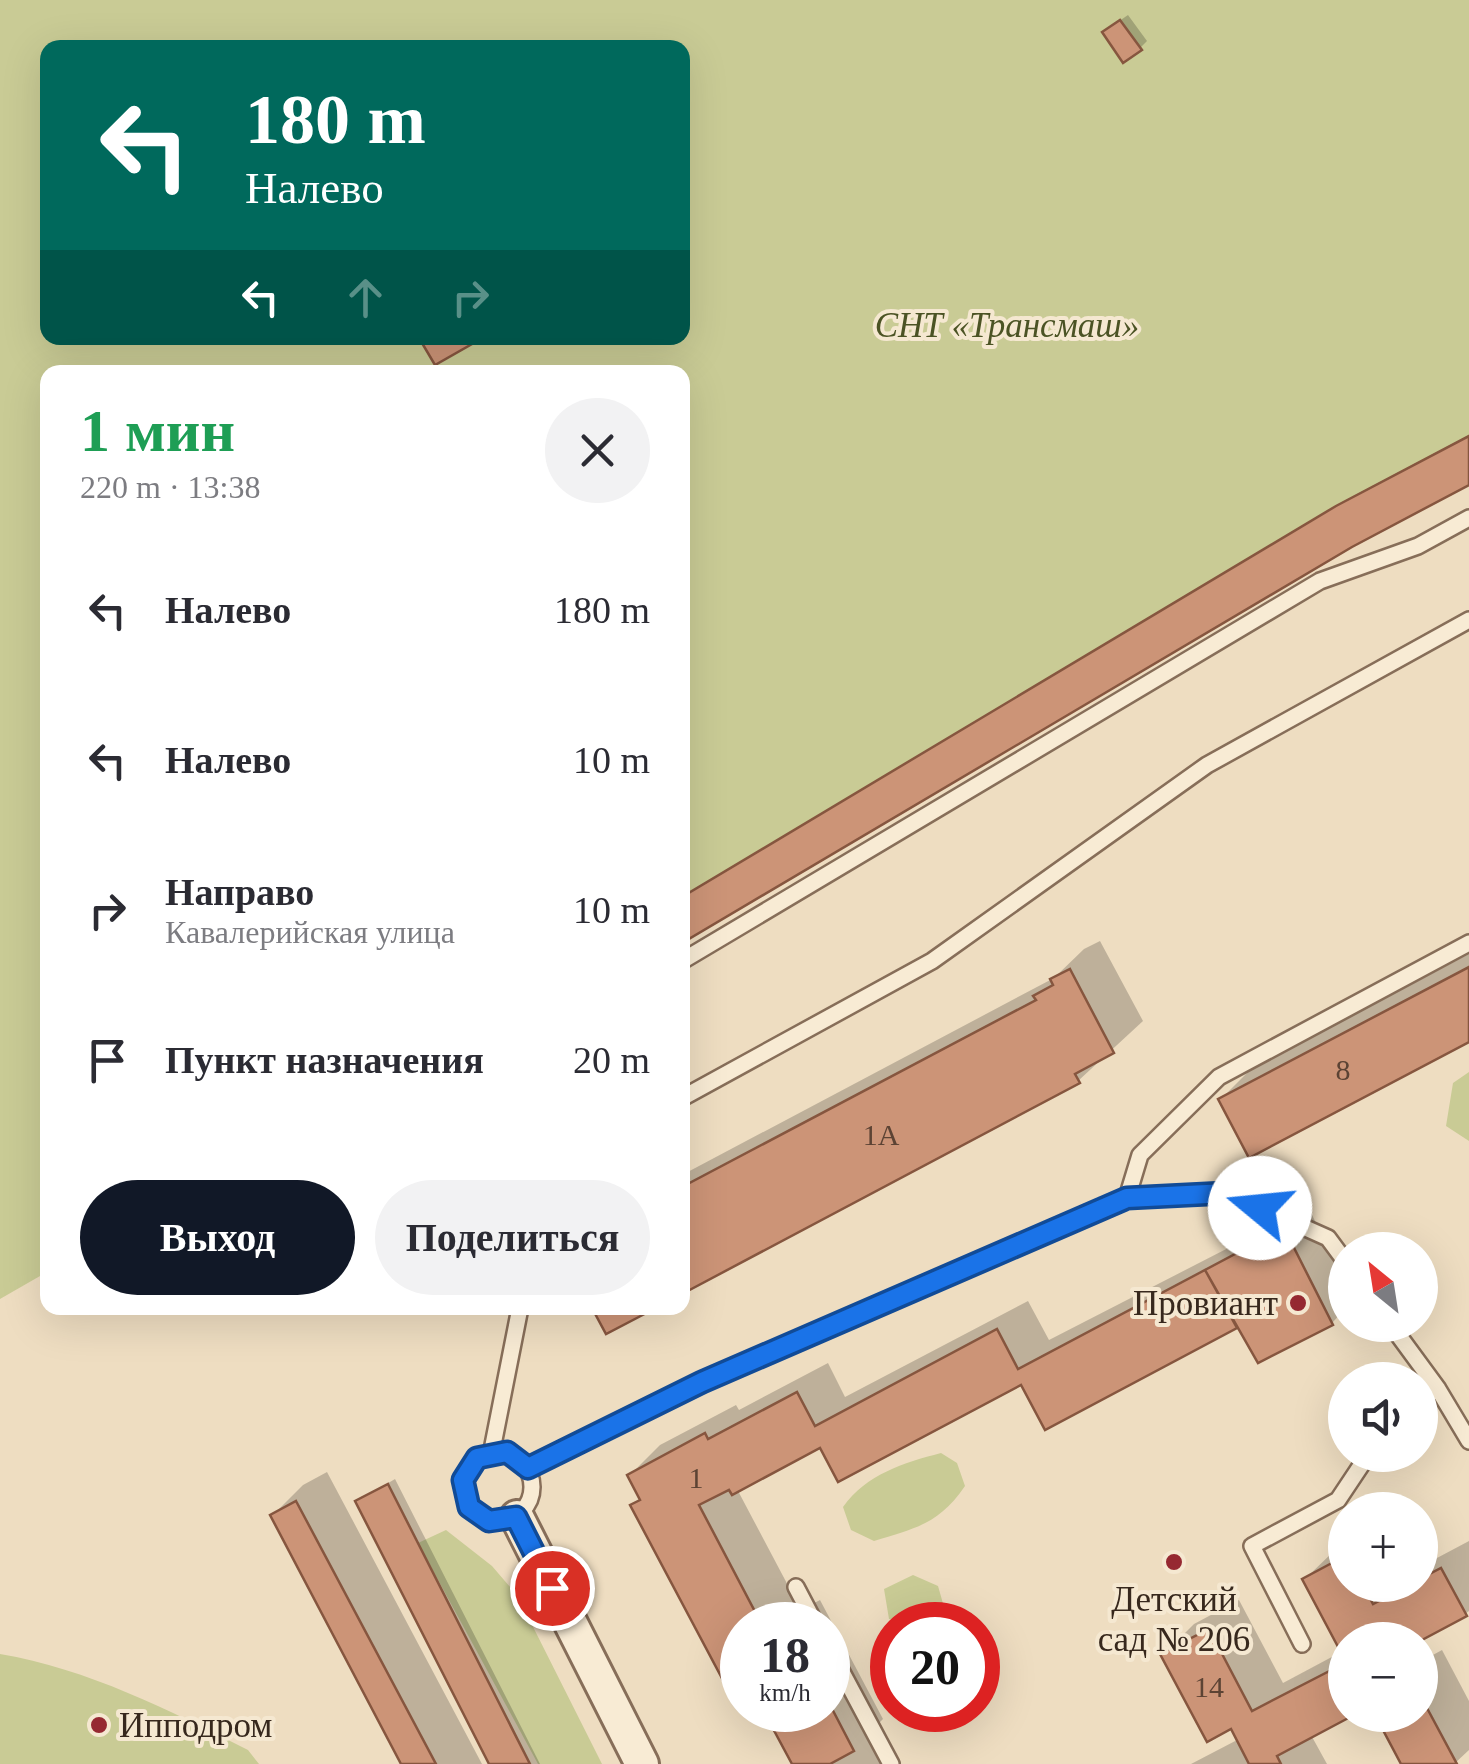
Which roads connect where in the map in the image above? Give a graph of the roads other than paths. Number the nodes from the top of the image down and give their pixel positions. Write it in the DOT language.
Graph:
graph roads {
  1 [pos="1469,518"];
  2 [pos="1469,620"];
  3 [pos="1469,943"];
  4 [pos="690,956"];
  5 [pos="690,1094"];
  6 [pos="1127,1198"];
  7 [pos="1328,1238"];
  8 [pos="519,1315"];
  9 [pos="1438,1389"];
  10 [pos="1469,1442"];
  11 [pos="490,1455"];
  12 [pos="528,1468"];
  13 [pos="1357,1472"];
  14 [pos="516,1517"];
  15 [pos="796,1587"];
  16 [pos="804,1602"];
  17 [pos="1302,1644"];
  18 [pos="850,1687"];
  19 [pos="642,1764"];
  20 [pos="891,1764"];
  1 -- 4 [label="lane"];
  2 -- 5 [label="lane"];
  3 -- 6 [label="lane"];
  6 -- 7 [label="lane"];
  6 -- 12 [label="lane"];
  8 -- 11 [label="lane"];
  9 -- 10 [label="lane"];
  11 -- 12 [label="lane"];
  11 -- 14 [label="lane"];
  12 -- 14 [label="lane"];
  13 -- 17 [label="lane"];
  14 -- 19 [label="street"];
  15 -- 16 [label="lane"];
  18 -- 20 [label="lane"];
}
